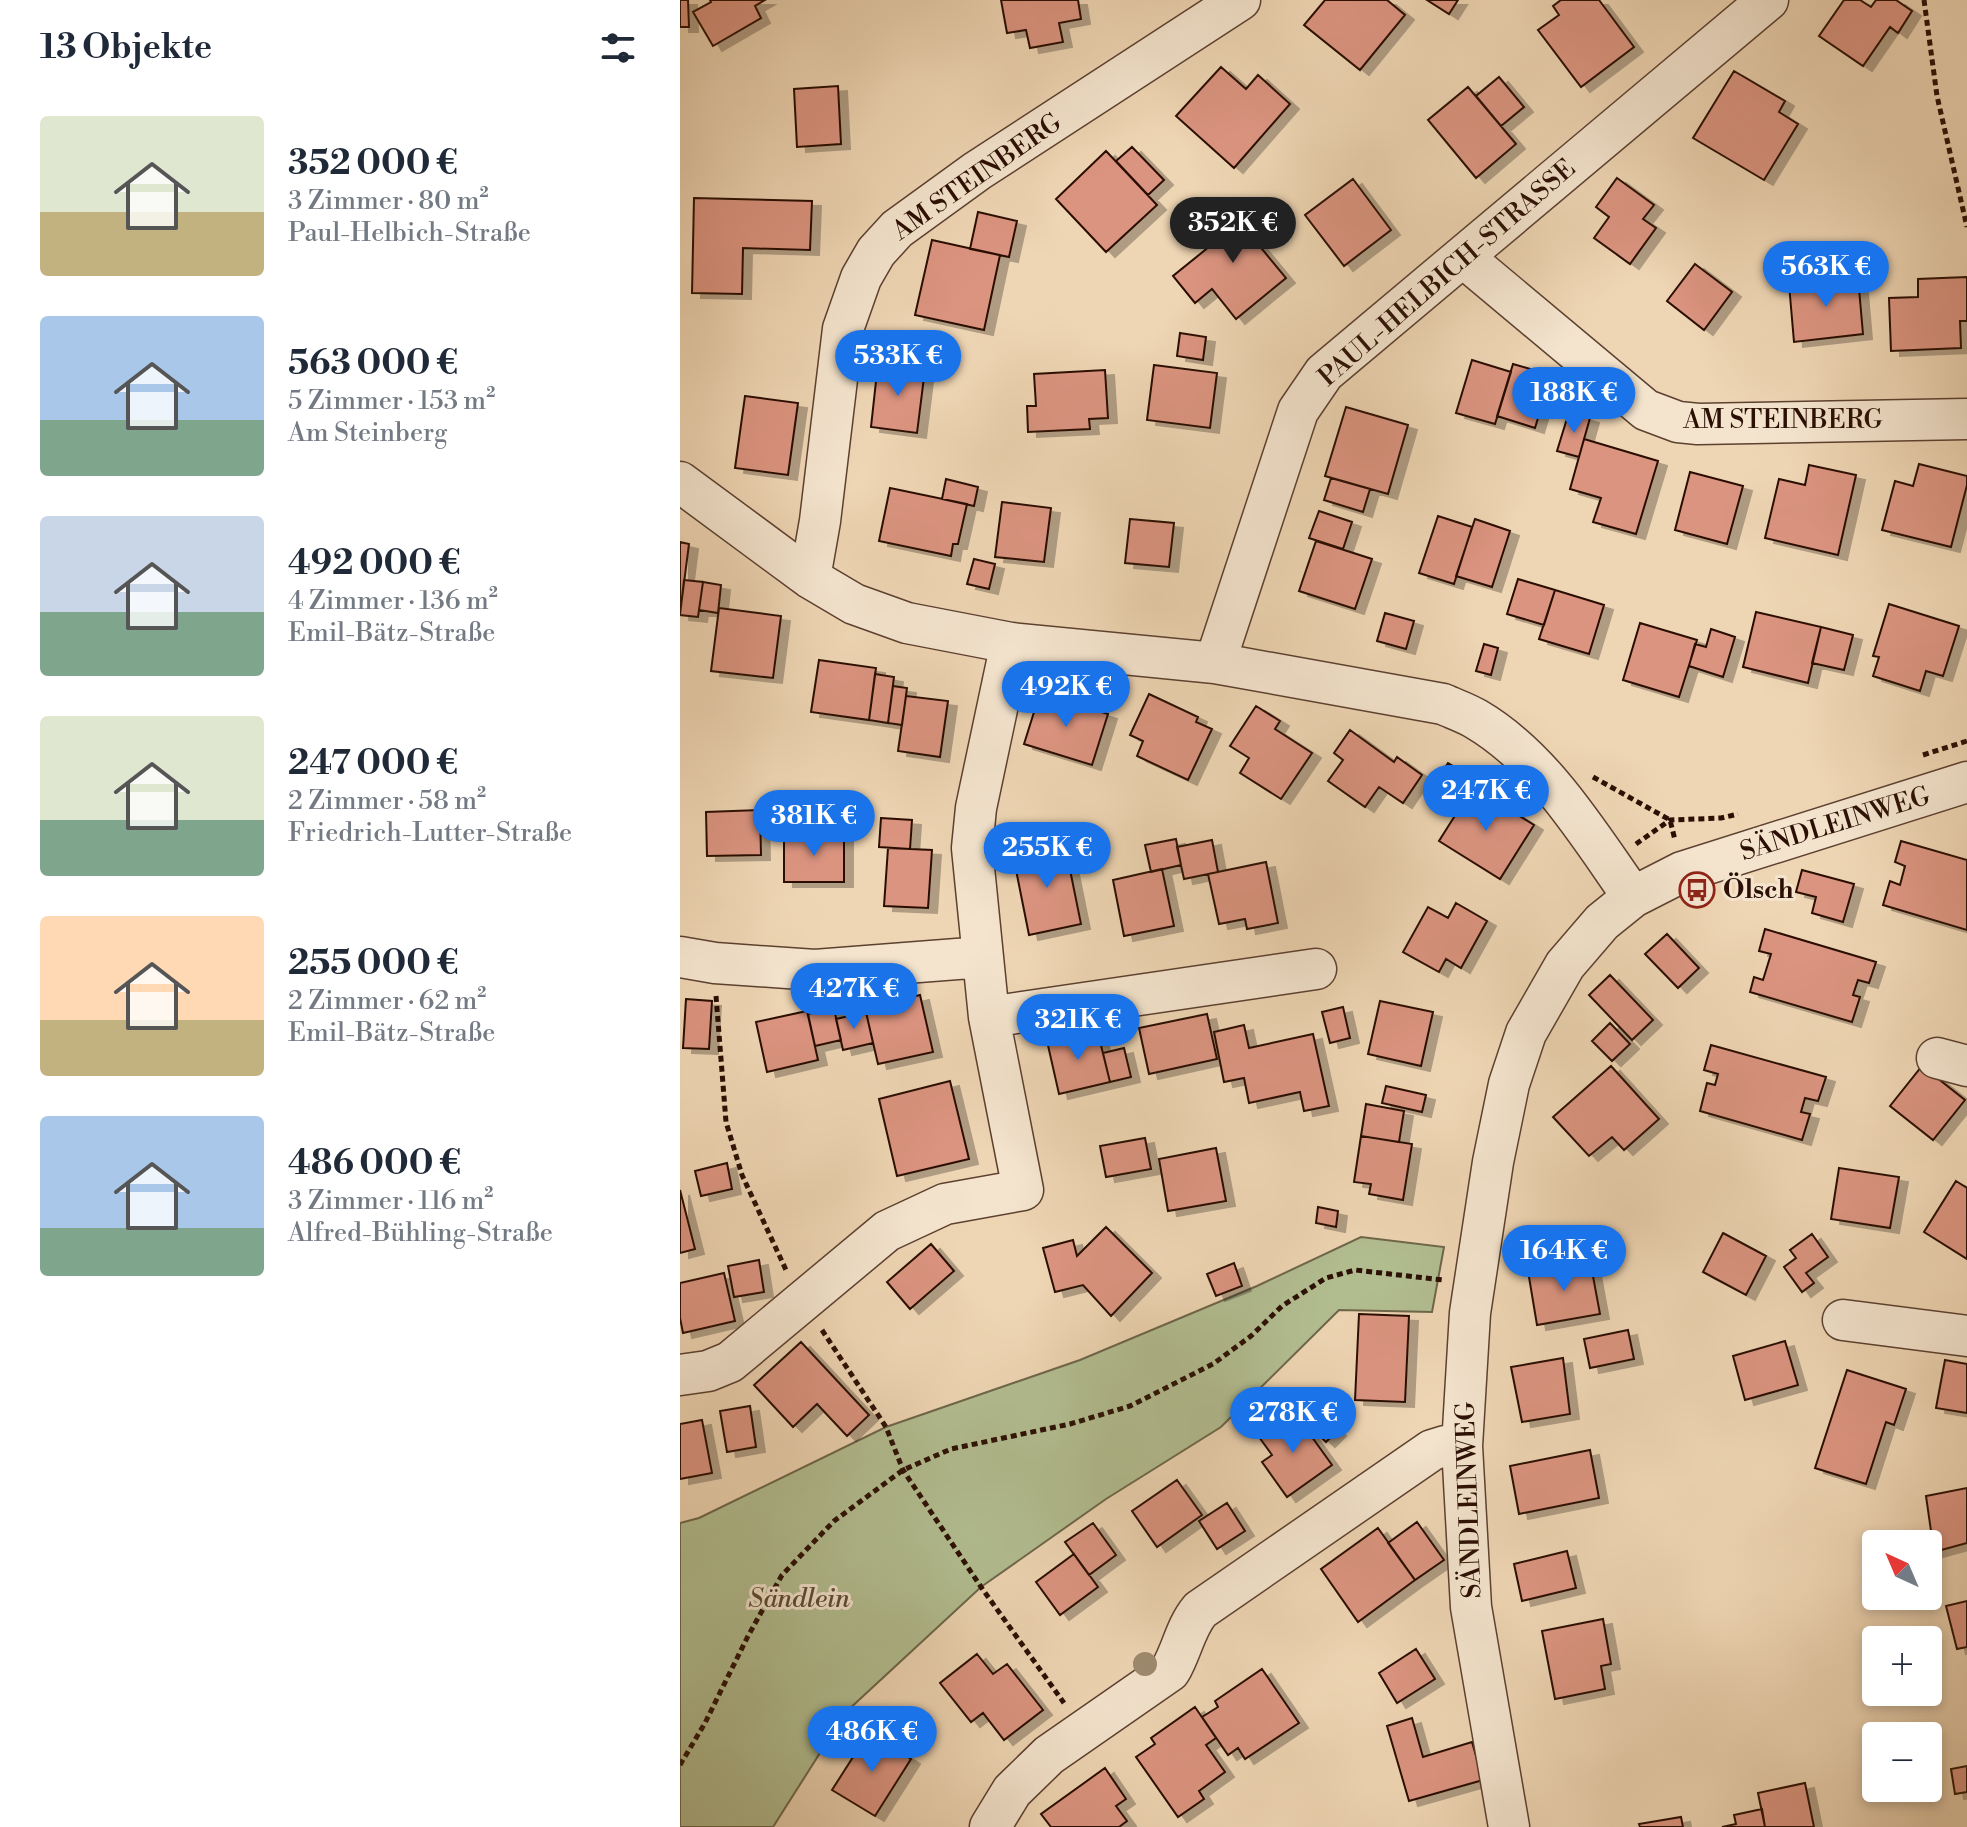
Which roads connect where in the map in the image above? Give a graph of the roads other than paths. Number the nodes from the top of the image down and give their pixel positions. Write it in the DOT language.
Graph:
graph roads {
  1 [pos="1240,0"];
  2 [pos="1768,0"];
  3 [pos="1463,257"];
  4 [pos="1967,419"];
  5 [pos="680,482"];
  6 [pos="810,578"];
  7 [pos="1011,643"];
  8 [pos="1215,663"];
  9 [pos="1967,782"];
  10 [pos="1633,897"];
  11 [pos="983,957"];
  12 [pos="698,960"];
  13 [pos="1316,969"];
  14 [pos="989,1017"];
  15 [pos="1843,1320"];
  16 [pos="1967,1336"];
  17 [pos="680,1375"];
  18 [pos="1462,1446"];
  19 [pos="990,1827"];
  20 [pos="1509,1827"];
  1 -- 6 [label="street, AM STEINBERG"];
  2 -- 3 [label="street, PAUL-HELBICH-STRASSE"];
  3 -- 4 [label="street, AM STEINBERG"];
  3 -- 8 [label="street, PAUL-HELBICH-STRASSE"];
  5 -- 6 [label="street"];
  6 -- 7 [label="street"];
  7 -- 8 [label="street"];
  7 -- 11 [label="street"];
  8 -- 10 [label="street"];
  9 -- 10 [label="street, SÄNDLEINWEG"];
  10 -- 18 [label="street, SÄNDLEINWEG"];
  11 -- 12 [label="street"];
  11 -- 14 [label="street"];
  13 -- 14 [label="street"];
  14 -- 17 [label="street"];
  15 -- 16 [label="street"];
  18 -- 19 [label="street"];
  18 -- 20 [label="street, SÄNDLEINWEG"];
}
